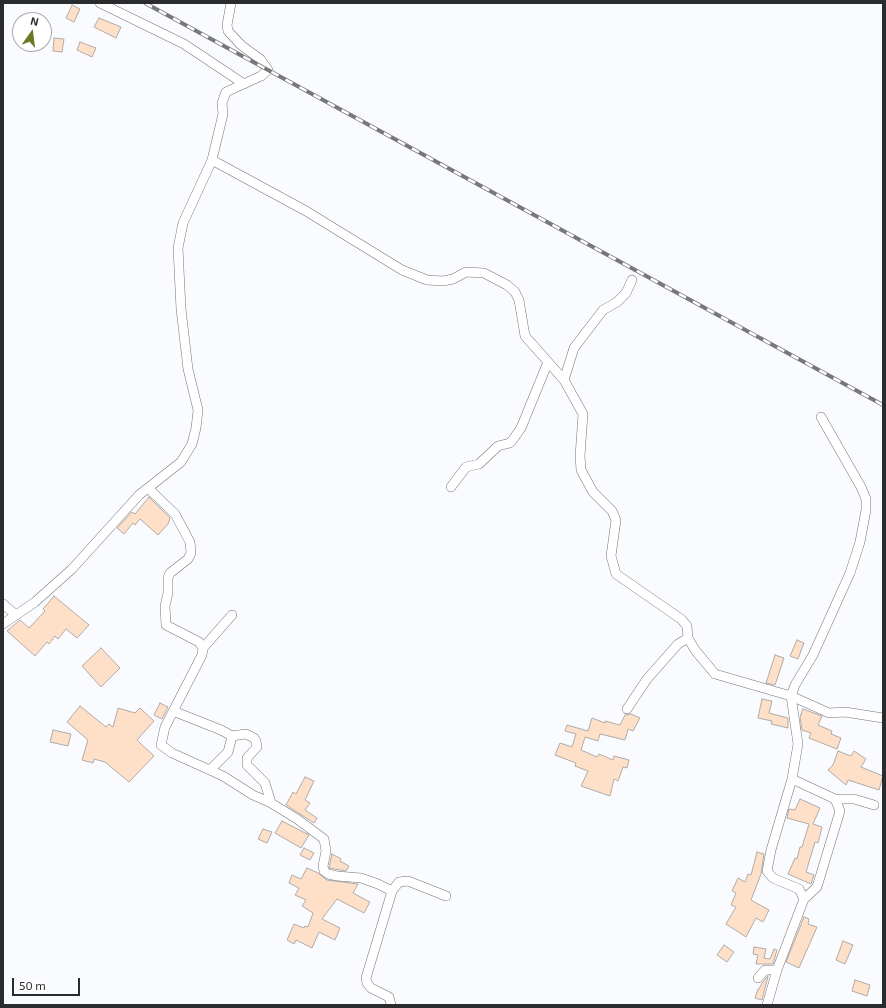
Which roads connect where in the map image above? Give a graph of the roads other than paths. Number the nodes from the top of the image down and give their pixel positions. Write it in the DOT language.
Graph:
graph roads {
  1 [pos="100,3"];
  2 [pos="231,3"];
  3 [pos="244,84"];
  4 [pos="212,160"];
  5 [pos="632,280"];
  6 [pos="548,362"];
  7 [pos="564,380"];
  8 [pos="821,418"];
  9 [pos="451,486"];
  10 [pos="148,488"];
  11 [pos="3,604"];
  12 [pos="16,615"];
  13 [pos="232,615"];
  14 [pos="3,624"];
  15 [pos="688,638"];
  16 [pos="203,648"];
  17 [pos="791,696"];
  18 [pos="627,709"];
  19 [pos="173,710"];
  20 [pos="883,718"];
  21 [pos="232,736"];
  22 [pos="211,769"];
  23 [pos="792,779"];
  24 [pos="835,799"];
  25 [pos="271,803"];
  26 [pos="874,805"];
  27 [pos="392,891"];
  28 [pos="446,896"];
  29 [pos="804,899"];
  30 [pos="777,970"];
  31 [pos="758,978"];
  32 [pos="391,1005"];
  33 [pos="767,1005"];
  1 -- 3 [label="street"];
  2 -- 3 [label="street"];
  3 -- 4 [label="street"];
  4 -- 6 [label="street"];
  4 -- 10 [label="street"];
  5 -- 7 [label="street"];
  6 -- 7 [label="street"];
  6 -- 9 [label="street"];
  7 -- 15 [label="street"];
  8 -- 17 [label="street"];
  10 -- 12 [label="street"];
  10 -- 16 [label="street"];
  11 -- 12 [label="street"];
  12 -- 14 [label="street"];
  13 -- 16 [label="street"];
  15 -- 17 [label="street"];
  15 -- 18 [label="street"];
  16 -- 19 [label="street"];
  17 -- 20 [label="street"];
  17 -- 23 [label="street"];
  19 -- 21 [label="street"];
  19 -- 22 [label="street"];
  21 -- 22 [label="street"];
  21 -- 25 [label="street"];
  22 -- 25 [label="street"];
  23 -- 24 [label="street"];
  23 -- 29 [label="street"];
  24 -- 26 [label="street"];
  24 -- 29 [label="street"];
  25 -- 27 [label="street"];
  27 -- 28 [label="street"];
  27 -- 32 [label="street"];
  29 -- 30 [label="street"];
  30 -- 31 [label="street"];
  30 -- 33 [label="street"];
}
